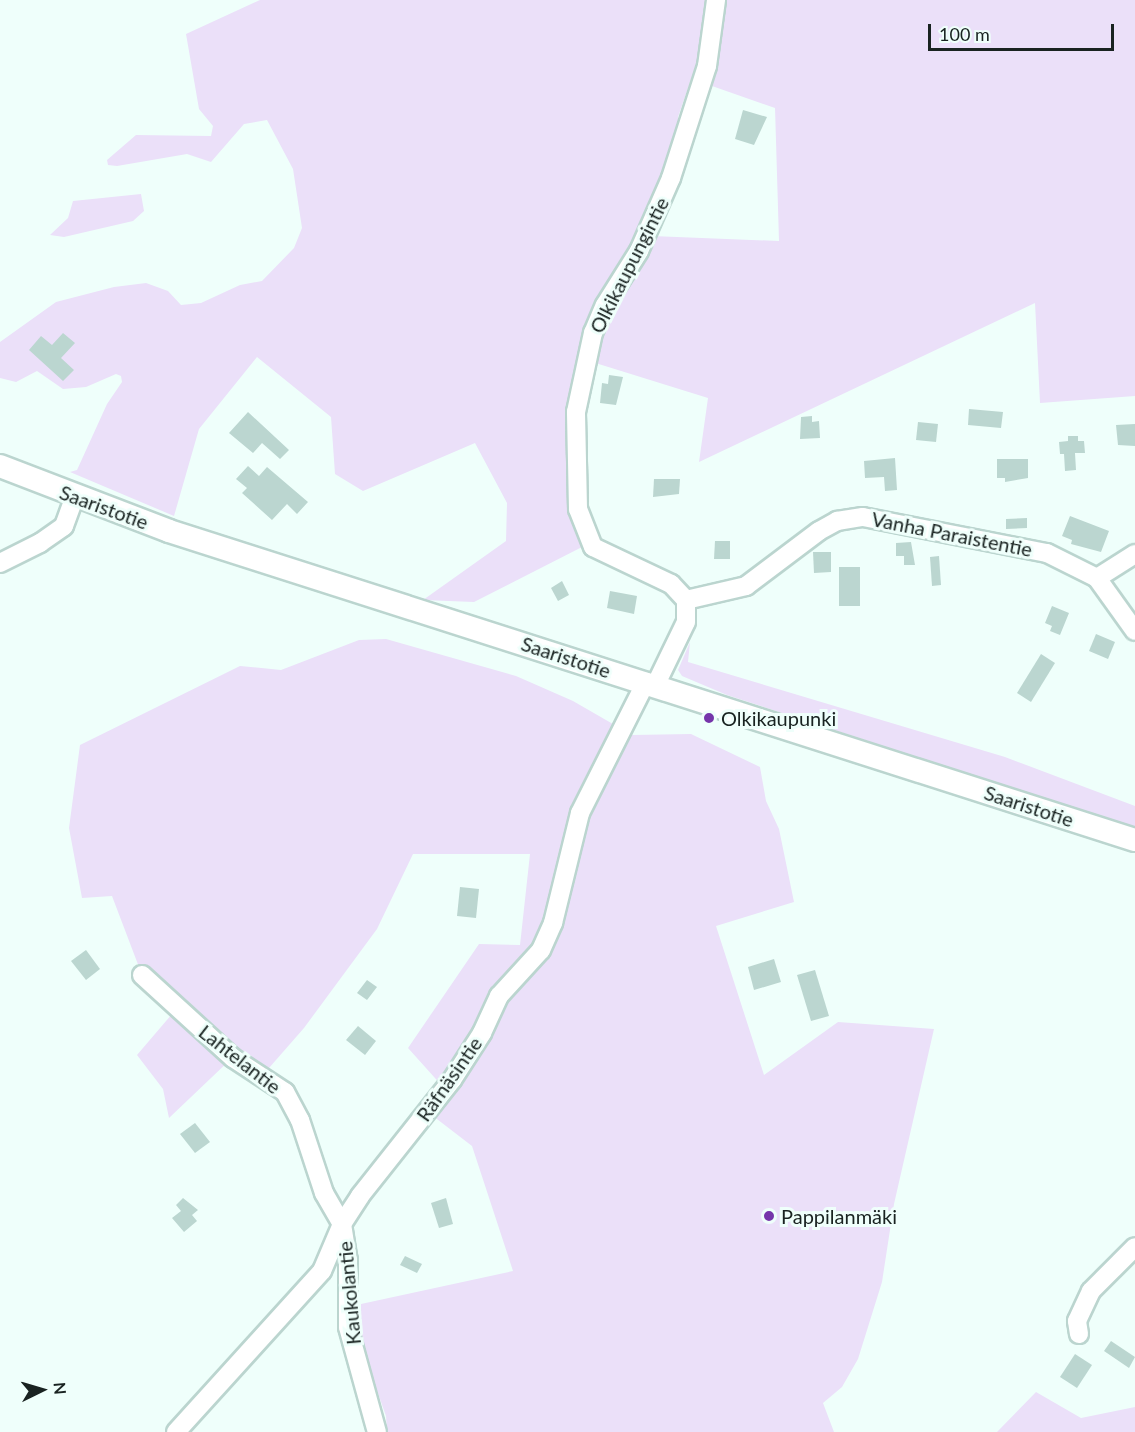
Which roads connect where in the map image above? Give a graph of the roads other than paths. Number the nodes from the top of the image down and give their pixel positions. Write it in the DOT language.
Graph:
graph roads {
  1 [pos="716,0"];
  2 [pos="0,466"];
  3 [pos="75,496"];
  4 [pos="1135,554"];
  5 [pos="0,563"];
  6 [pos="1097,578"];
  7 [pos="686,600"];
  8 [pos="1135,631"];
  9 [pos="651,684"];
  10 [pos="1135,840"];
  11 [pos="142,975"];
  12 [pos="342,1224"];
  13 [pos="1135,1246"];
  14 [pos="1079,1334"];
  15 [pos="176,1432"];
  16 [pos="377,1432"];
  1 -- 7 [label="street, Olkikaupungintie"];
  2 -- 3 [label="main road, Saaristotie"];
  3 -- 5 [label="street"];
  3 -- 9 [label="main road, Saaristotie"];
  4 -- 6 [label="street"];
  6 -- 7 [label="street, Vanha Paraistentie"];
  6 -- 8 [label="street, Vanha Paraistentie"];
  7 -- 9 [label="street"];
  9 -- 10 [label="main road, Saaristotie"];
  9 -- 12 [label="street, Räfnäsintie"];
  11 -- 12 [label="street, Lahtelantie"];
  12 -- 15 [label="street, Räfnäsintie"];
  12 -- 16 [label="street, Kaukolantie"];
  13 -- 14 [label="street"];
}
